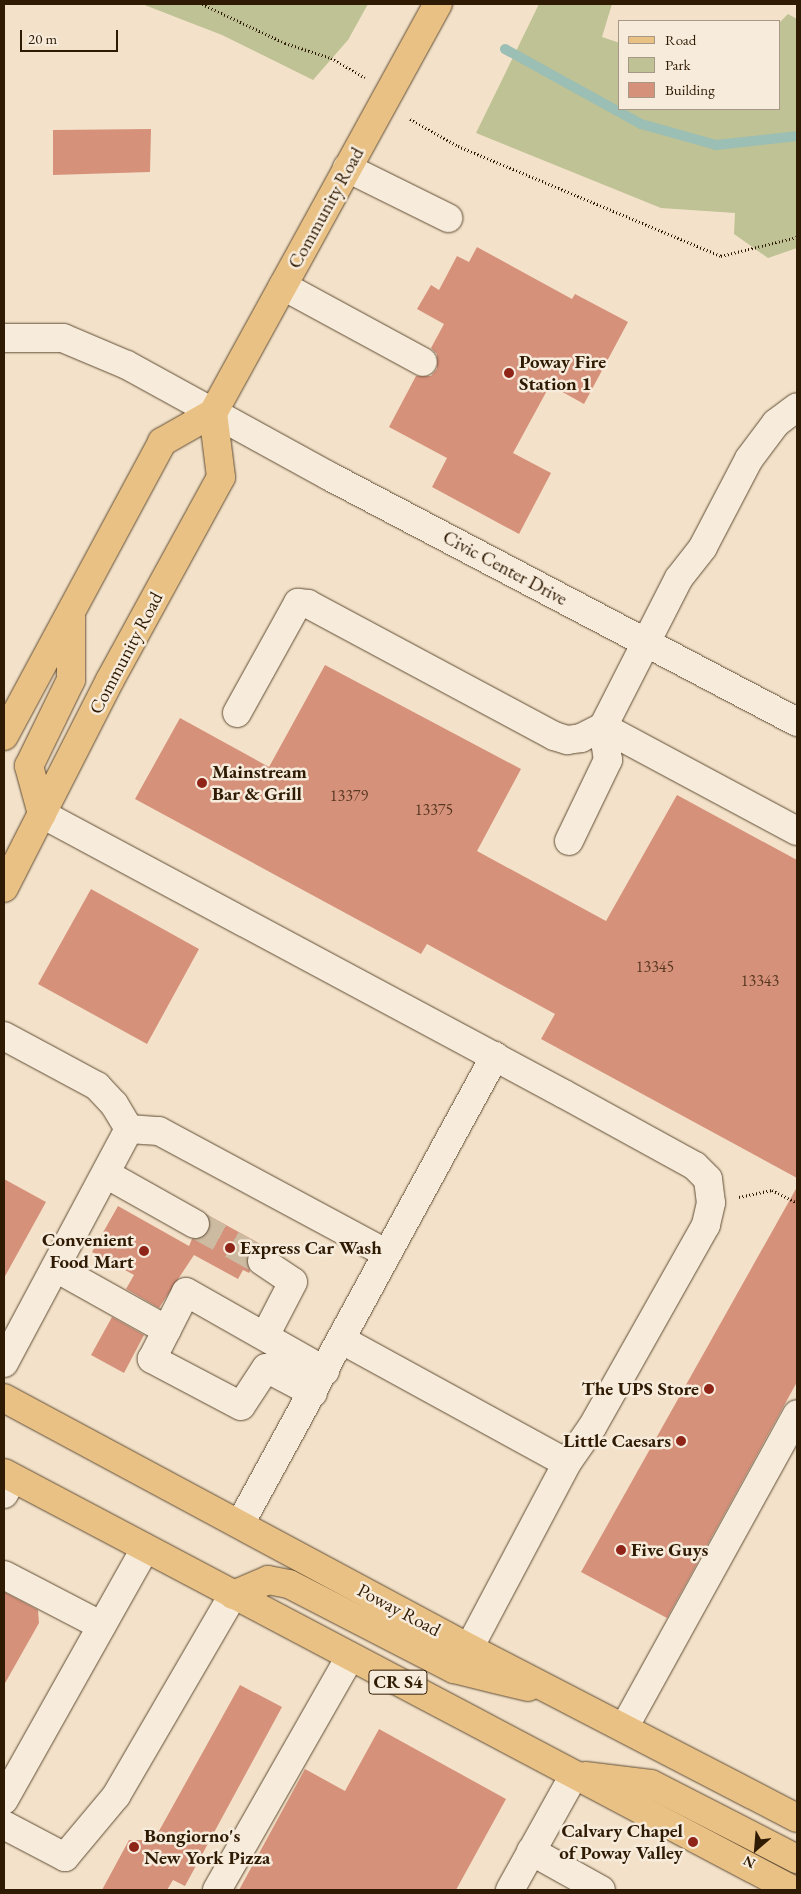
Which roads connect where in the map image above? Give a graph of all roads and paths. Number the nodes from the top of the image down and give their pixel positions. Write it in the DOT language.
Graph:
graph roads {
  1 [pos="202,4"];
  2 [pos="438,4"];
  3 [pos="386,98"];
  4 [pos="347,168"];
  5 [pos="448,218"];
  6 [pos="797,237"];
  7 [pos="283,286"];
  8 [pos="4,338"];
  9 [pos="424,362"];
  10 [pos="797,407"];
  11 [pos="213,413"];
  12 [pos="71,610"];
  13 [pos="645,641"];
  14 [pos="12,710"];
  15 [pos="237,712"];
  16 [pos="797,722"];
  17 [pos="603,727"];
  18 [pos="4,736"];
  19 [pos="42,814"];
  20 [pos="797,831"];
  21 [pos="569,841"];
  22 [pos="4,888"];
  23 [pos="4,1036"];
  24 [pos="495,1056"];
  25 [pos="129,1129"];
  26 [pos="106,1174"];
  27 [pos="711,1203"];
  28 [pos="797,1203"];
  29 [pos="195,1224"];
  30 [pos="388,1254"];
  31 [pos="262,1261"];
  32 [pos="56,1268"];
  33 [pos="167,1330"];
  34 [pos="265,1336"];
  35 [pos="342,1340"];
  36 [pos="4,1363"];
  37 [pos="319,1382"];
  38 [pos="4,1398"];
  39 [pos="797,1414"];
  40 [pos="567,1462"];
  41 [pos="7,1482"];
  42 [pos="240,1524"];
  43 [pos="145,1549"];
  44 [pos="4,1575"];
  45 [pos="233,1595"];
  46 [pos="102,1626"];
  47 [pos="469,1648"];
  48 [pos="350,1657"];
  49 [pos="558,1692"];
  50 [pos="625,1726"];
  51 [pos="574,1774"];
  52 [pos="4,1800"];
  53 [pos="797,1818"];
  54 [pos="4,1825"];
  55 [pos="531,1851"];
  56 [pos="797,1859"];
  57 [pos="217,1890"];
  58 [pos="510,1890"];
  59 [pos="601,1890"];
  60 [pos="793,1890"];
  1 -- 3 [label="path"];
  2 -- 3 [label="main road, Community Road"];
  3 -- 4 [label="main road, Community Road"];
  3 -- 6 [label="path"];
  4 -- 5 [label="street"];
  4 -- 7 [label="main road, Community Road"];
  7 -- 9 [label="street"];
  7 -- 11 [label="main road, Community Road"];
  8 -- 11 [label="street, Civic Center Drive"];
  10 -- 13 [label="street"];
  11 -- 12 [label="main road"];
  11 -- 13 [label="street, Civic Center Drive"];
  11 -- 19 [label="main road, Community Road"];
  12 -- 14 [label="main road"];
  12 -- 19 [label="main road"];
  13 -- 16 [label="street, Civic Center Drive"];
  13 -- 17 [label="street"];
  14 -- 18 [label="main road"];
  15 -- 17 [label="street"];
  17 -- 20 [label="street"];
  17 -- 21 [label="street"];
  19 -- 22 [label="main road, Community Road"];
  19 -- 24 [label="street"];
  23 -- 25 [label="street"];
  24 -- 27 [label="street"];
  24 -- 30 [label="street"];
  25 -- 26 [label="street"];
  25 -- 30 [label="street"];
  26 -- 29 [label="street"];
  26 -- 32 [label="street"];
  27 -- 28 [label="path"];
  27 -- 40 [label="street"];
  30 -- 35 [label="street"];
  31 -- 34 [label="street"];
  32 -- 33 [label="street"];
  32 -- 36 [label="street"];
  33 -- 34 [label="street"];
  33 -- 37 [label="street"];
  34 -- 37 [label="street"];
  35 -- 37 [label="street"];
  35 -- 40 [label="street"];
  37 -- 42 [label="street"];
  38 -- 42 [label="main road, Poway Road"];
  39 -- 50 [label="street"];
  40 -- 47 [label="street"];
  41 -- 43 [label="main road, CR S4"];
  42 -- 47 [label="main road, Poway Road"];
  43 -- 45 [label="main road, CR S4"];
  43 -- 46 [label="street"];
  44 -- 46 [label="street"];
  45 -- 48 [label="main road, CR S4"];
  45 -- 49 [label="main road"];
  45 -- 54 [label="street"];
  46 -- 52 [label="street"];
  47 -- 49 [label="main road, Poway Road"];
  48 -- 51 [label="main road, CR S4"];
  48 -- 57 [label="street"];
  49 -- 50 [label="main road, Poway Road"];
  50 -- 53 [label="main road, Poway Road"];
  51 -- 55 [label="street"];
  51 -- 56 [label="main road"];
  51 -- 60 [label="main road, CR S4"];
  55 -- 58 [label="street"];
  55 -- 59 [label="street"];
}
